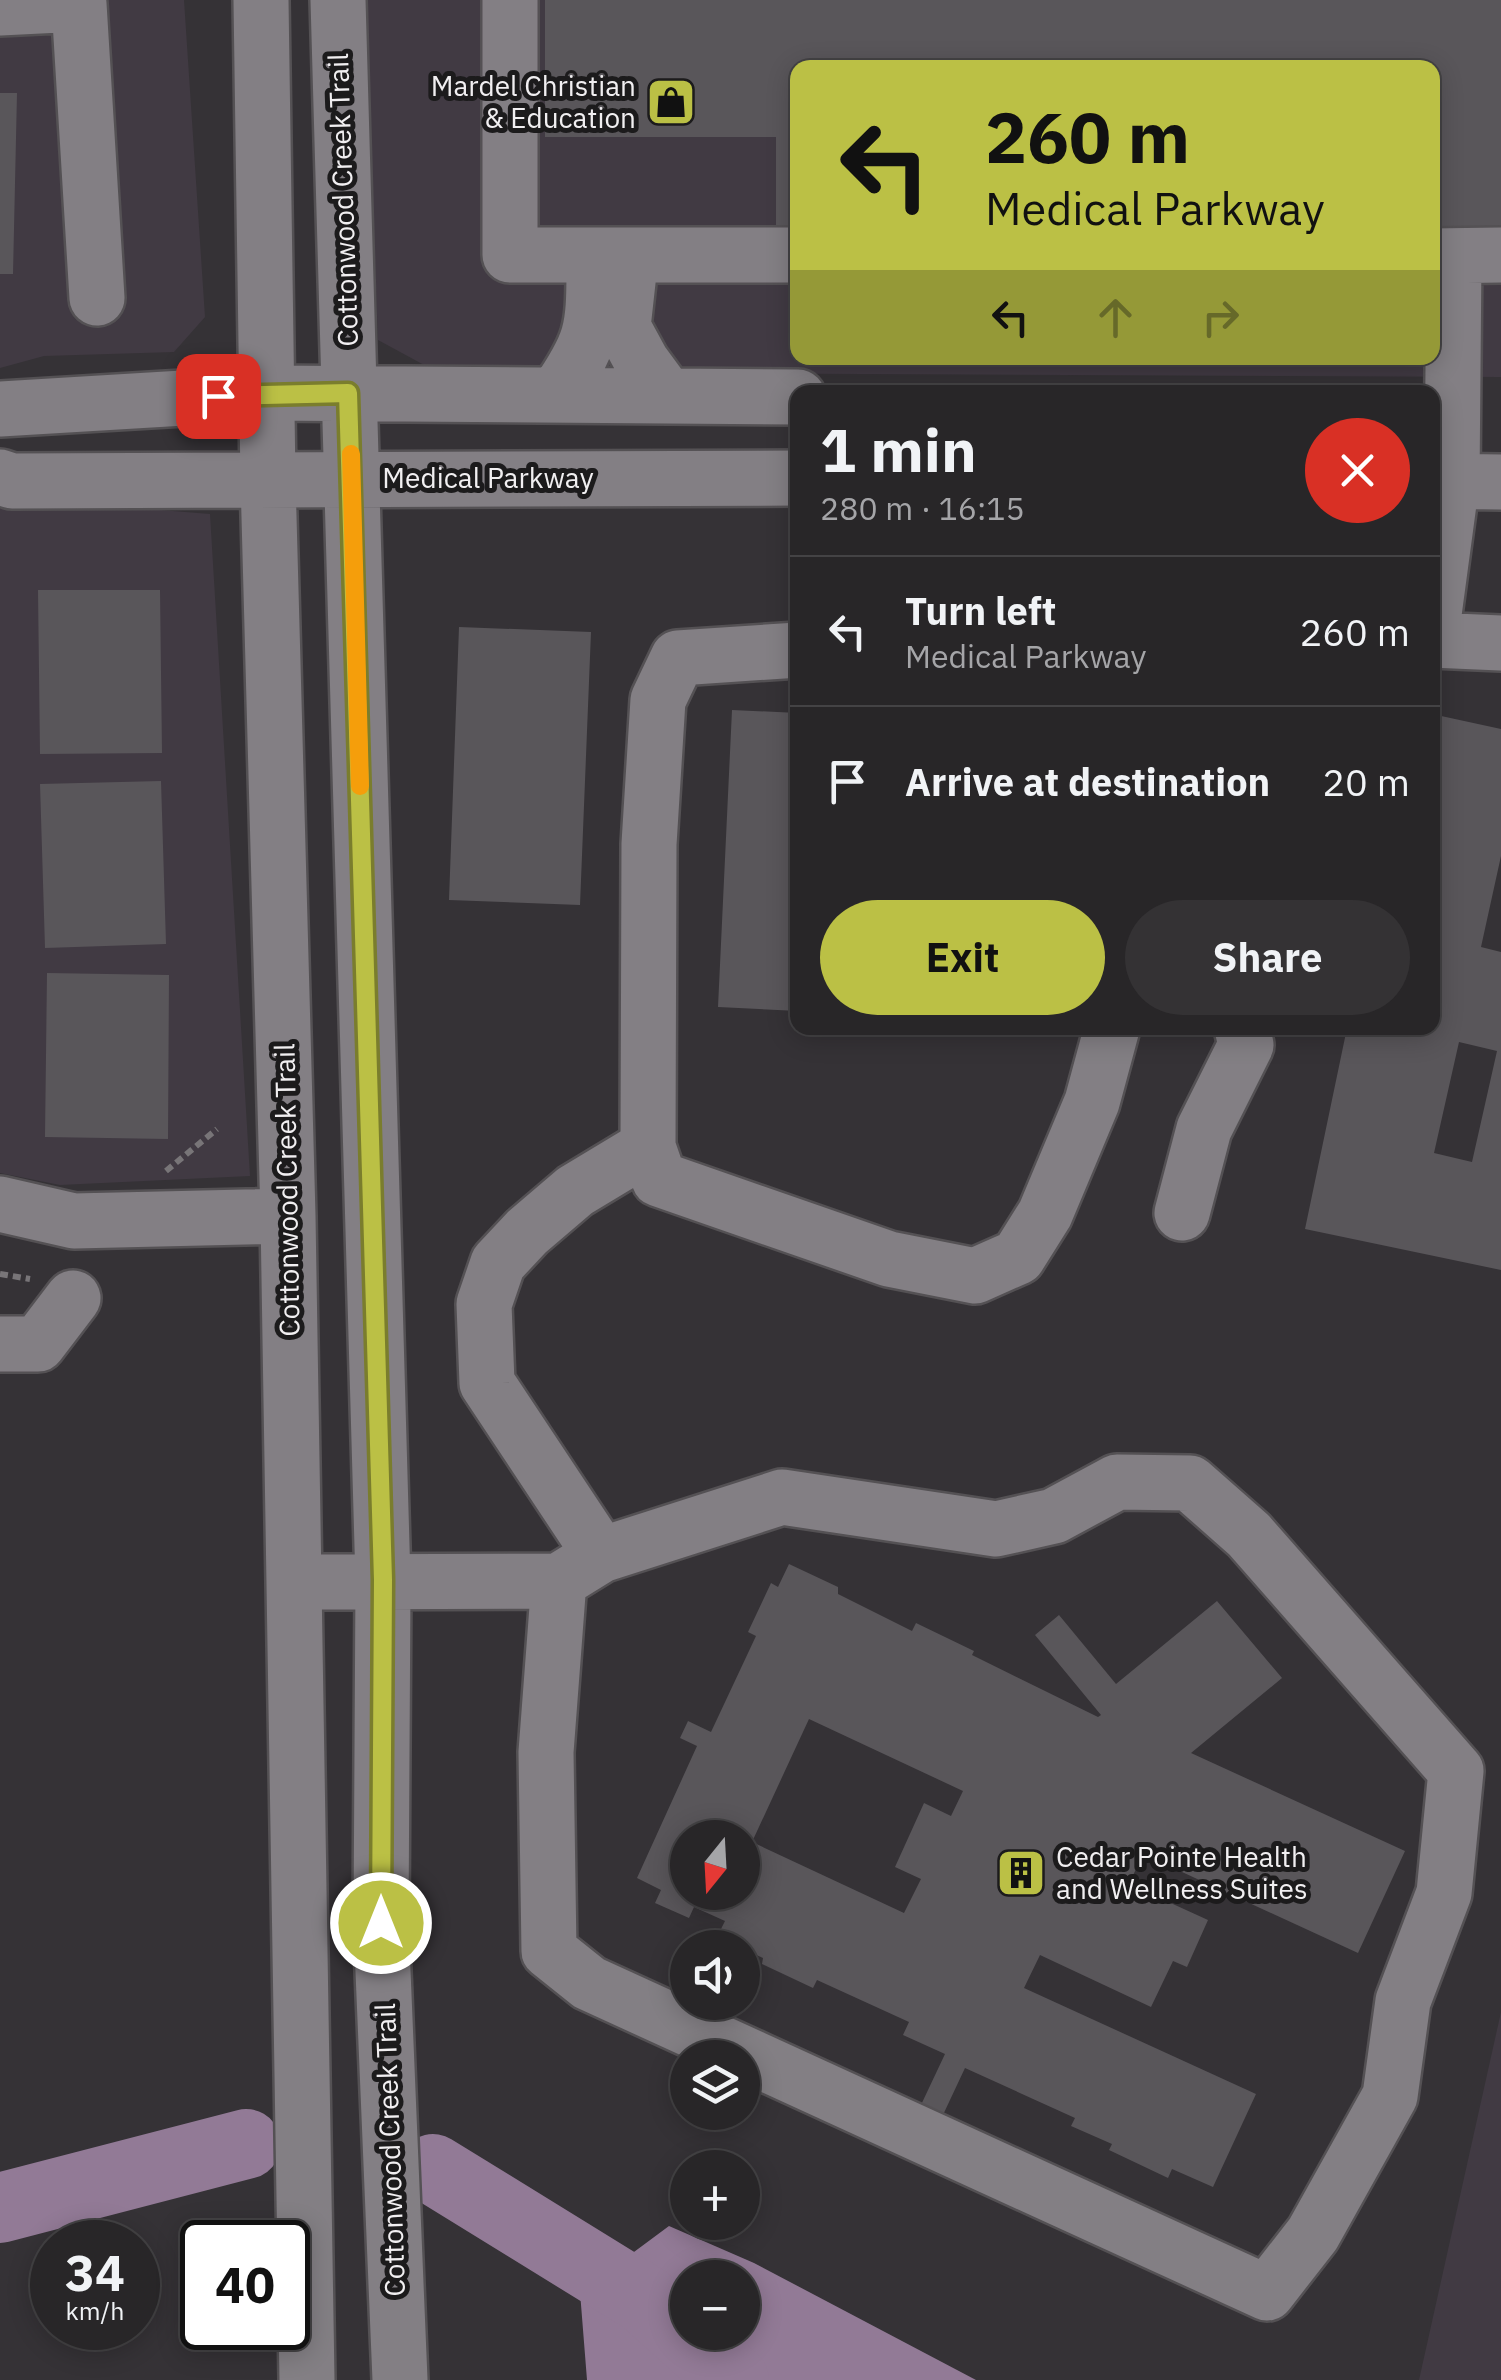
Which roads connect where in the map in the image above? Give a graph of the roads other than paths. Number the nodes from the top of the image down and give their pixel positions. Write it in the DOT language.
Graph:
graph roads {
  1 [pos="261,0"];
  2 [pos="338,0"];
  3 [pos="510,0"];
  4 [pos="0,8"];
  5 [pos="613,255"];
  6 [pos="790,255"];
  7 [pos="1462,255"];
  8 [pos="97,298"];
  9 [pos="266,393"];
  10 [pos="348,393"];
  11 [pos="556,396"];
  12 [pos="667,396"];
  13 [pos="790,397"];
  14 [pos="1462,399"];
  15 [pos="0,410"];
  16 [pos="0,477"];
  17 [pos="352,478"];
  18 [pos="790,478"];
  19 [pos="268,480"];
  20 [pos="1462,481"];
  21 [pos="1440,590"];
  22 [pos="1440,640"];
  23 [pos="1501,643"];
  24 [pos="790,651"];
  25 [pos="1110,1035"];
  26 [pos="1244,1035"];
  27 [pos="648,1148"];
  28 [pos="0,1204"];
  29 [pos="1182,1213"];
  30 [pos="288,1216"];
  31 [pos="57,1289"];
  32 [pos="0,1344"];
  33 [pos="580,1568"];
  34 [pos="383,1580"];
  35 [pos="294,1582"];
  36 [pos="307,2380"];
  37 [pos="400,2380"];
  1 -- 9 [label="street, Cottonwood Creek Trail"];
  2 -- 10 [label="street, Cottonwood Creek Trail"];
  3 -- 5 [label="street"];
  4 -- 8 [label="street"];
  5 -- 6 [label="street"];
  5 -- 11 [label="street"];
  5 -- 12 [label="street"];
  7 -- 14 [label="street"];
  9 -- 10 [label="street"];
  9 -- 15 [label="street"];
  9 -- 19 [label="street, Cottonwood Creek Trail"];
  10 -- 11 [label="street"];
  10 -- 17 [label="street, Cottonwood Creek Trail"];
  11 -- 12 [label="street"];
  12 -- 13 [label="street"];
  14 -- 20 [label="street"];
  16 -- 19 [label="street, Medical Parkway"];
  17 -- 18 [label="street, Medical Parkway"];
  17 -- 19 [label="street, Medical Parkway"];
  17 -- 34 [label="street, Cottonwood Creek Trail"];
  19 -- 30 [label="street, Cottonwood Creek Trail"];
  20 -- 21 [label="street"];
  22 -- 23 [label="street"];
  24 -- 27 [label="street"];
  25 -- 27 [label="street"];
  26 -- 29 [label="street"];
  27 -- 33 [label="street"];
  28 -- 30 [label="street"];
  30 -- 35 [label="street, Cottonwood Creek Trail"];
  31 -- 32 [label="street"];
  33 -- 33 [label="street"];
  33 -- 34 [label="street"];
  34 -- 35 [label="street"];
  34 -- 37 [label="street, Cottonwood Creek Trail"];
  35 -- 36 [label="street, Cottonwood Creek Trail"];
}
